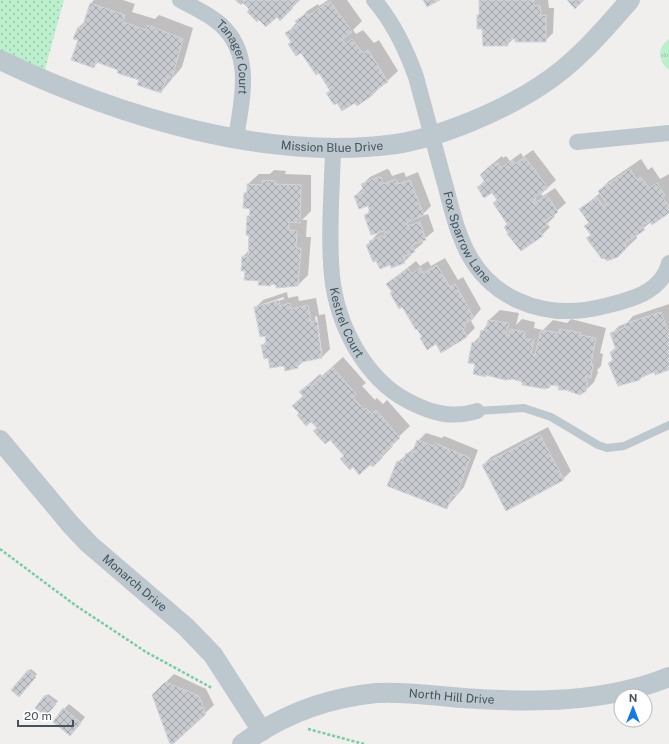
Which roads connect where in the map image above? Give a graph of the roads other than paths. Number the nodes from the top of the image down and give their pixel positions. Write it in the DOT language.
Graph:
graph roads {
  1 [pos="180,0"];
  2 [pos="374,0"];
  3 [pos="630,0"];
  4 [pos="0,60"];
  5 [pos="669,133"];
  6 [pos="432,135"];
  7 [pos="236,138"];
  8 [pos="577,142"];
  9 [pos="332,149"];
  10 [pos="669,263"];
  11 [pos="477,411"];
  12 [pos="669,426"];
  13 [pos="0,440"];
  14 [pos="669,677"];
  15 [pos="262,731"];
  16 [pos="242,744"];
  1 -- 7 [label="street, Tanager Court"];
  2 -- 6 [label="street, Fox Sparrow Lane"];
  3 -- 6 [label="street, Mission Blue Drive"];
  4 -- 7 [label="street, Mission Blue Drive"];
  5 -- 8 [label="street"];
  6 -- 9 [label="street, Mission Blue Drive"];
  6 -- 10 [label="street, Fox Sparrow Lane"];
  7 -- 9 [label="street, Mission Blue Drive"];
  9 -- 11 [label="street, Kestrel Court"];
  11 -- 12 [label="lane"];
  13 -- 15 [label="street, Monarch Drive"];
  14 -- 15 [label="street, North Hill Drive"];
  15 -- 16 [label="street, North Hill Drive"];
}
